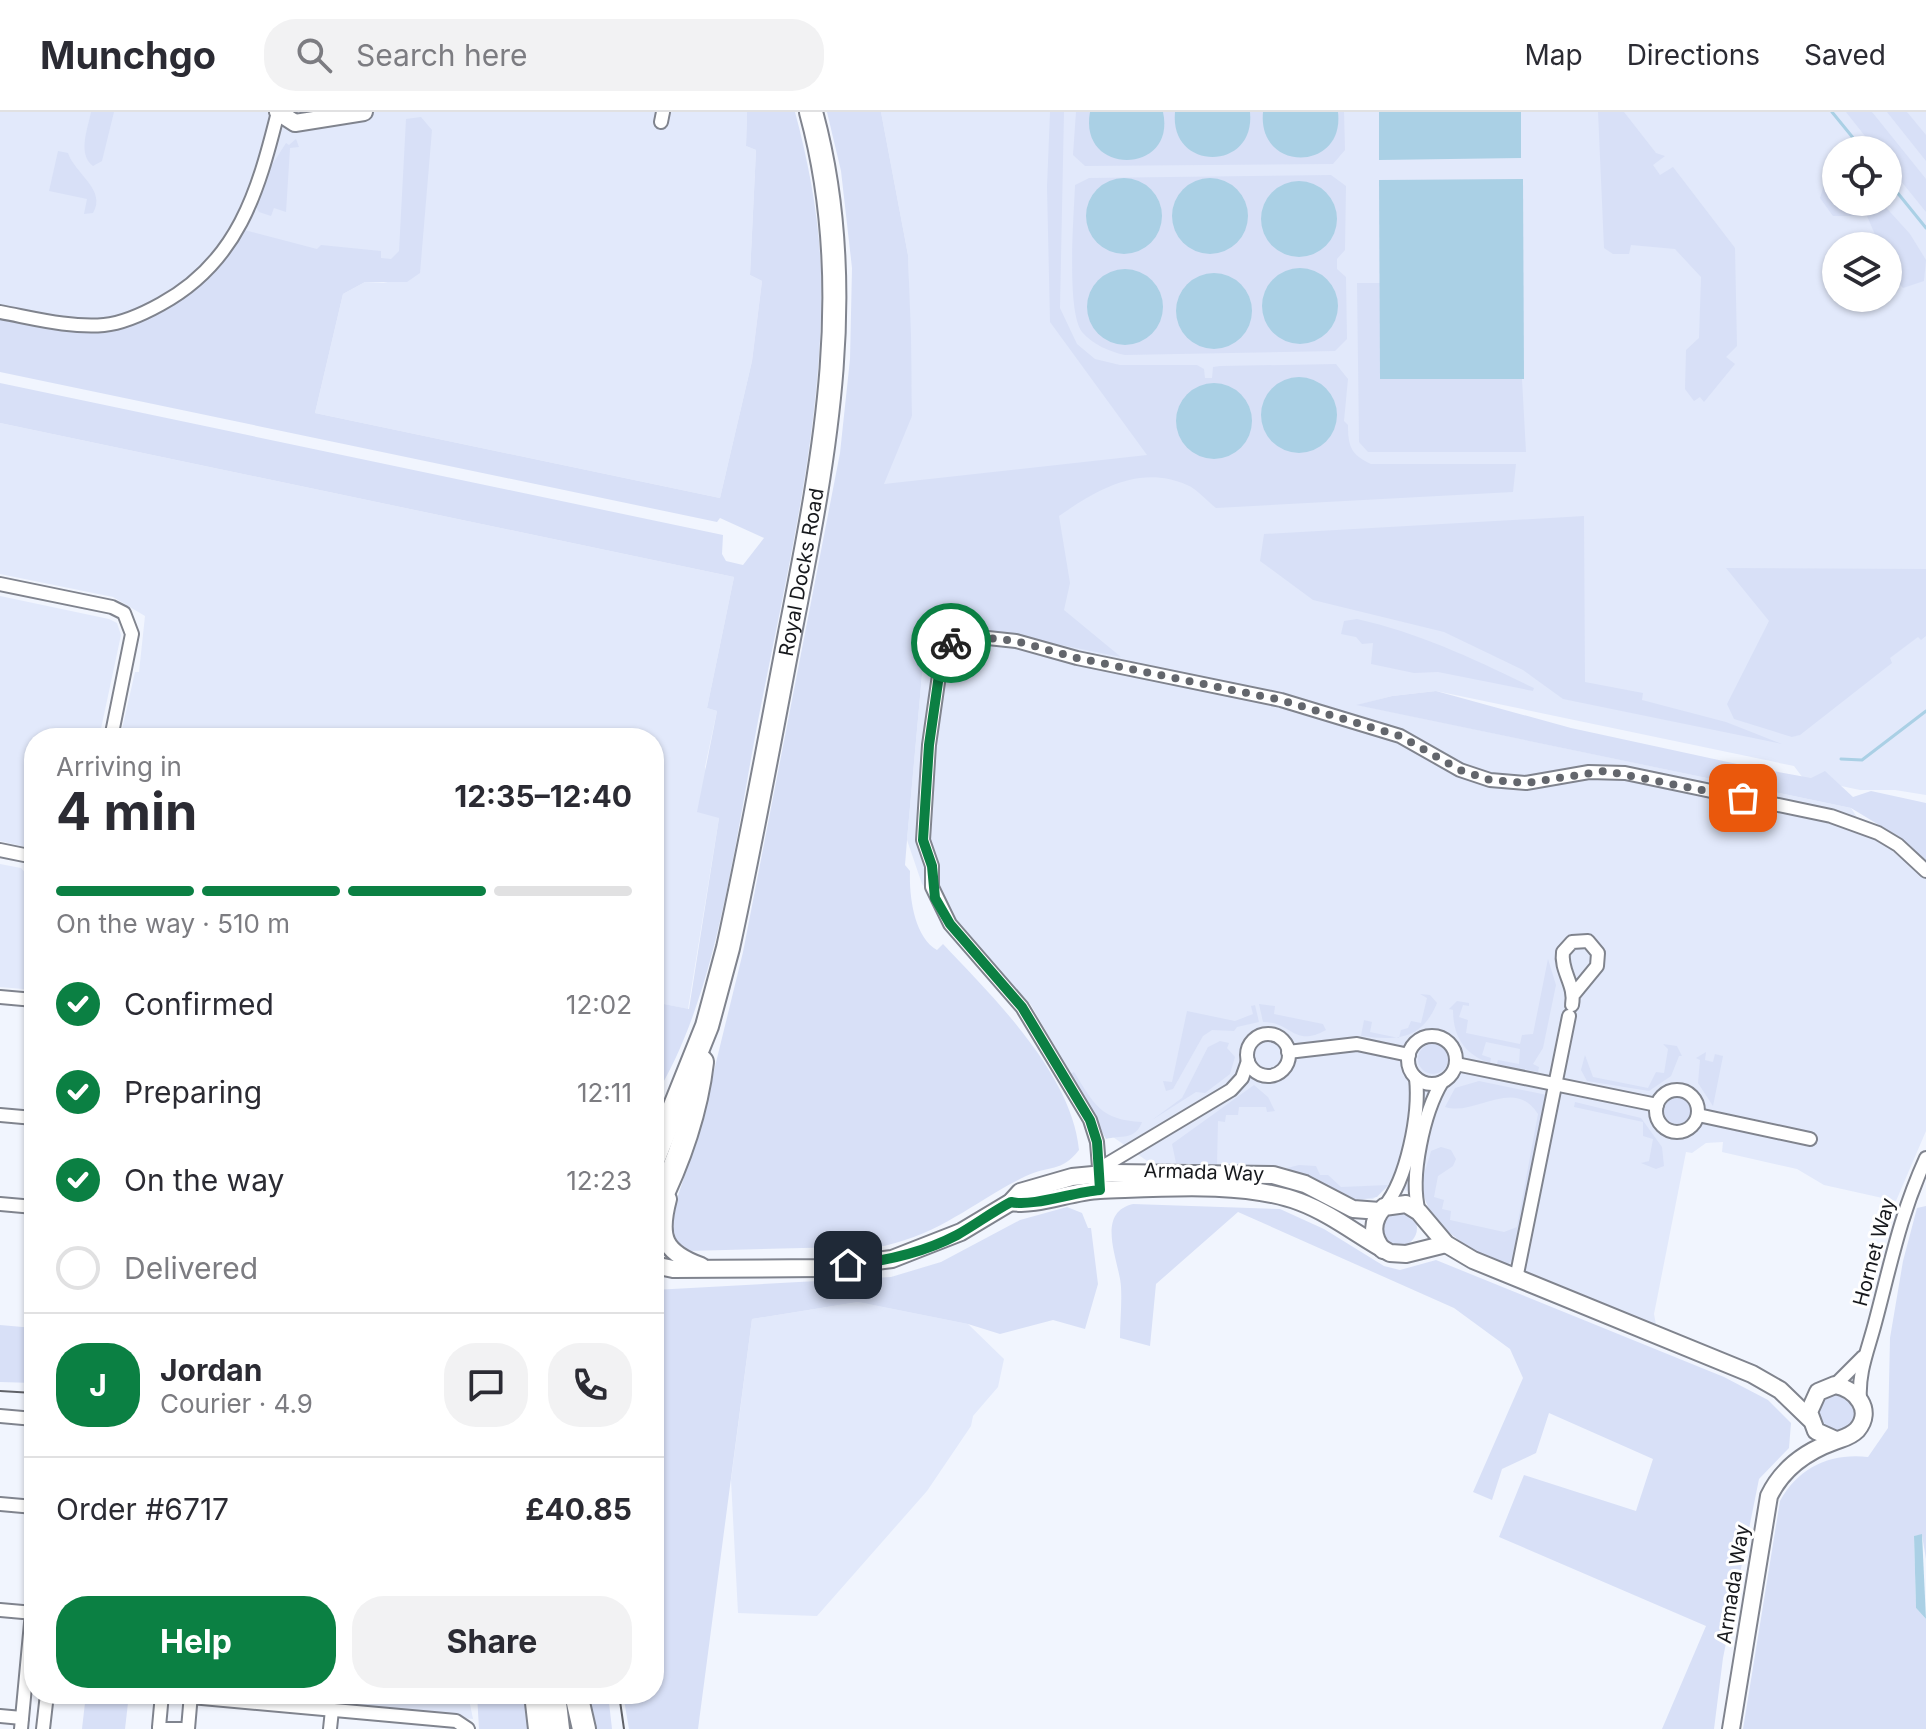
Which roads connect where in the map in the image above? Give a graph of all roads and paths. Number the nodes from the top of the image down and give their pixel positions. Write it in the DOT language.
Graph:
graph roads {
  1 [pos="278,112"];
  2 [pos="351,112"];
  3 [pos="364,112"];
  4 [pos="811,112"];
  5 [pos="304,118"];
  6 [pos="271,145"];
  7 [pos="0,312"];
  8 [pos="0,584"];
  9 [pos="113,728"];
  10 [pos="0,850"];
  11 [pos="24,855"];
  12 [pos="1926,871"];
  13 [pos="0,997"];
  14 [pos="24,999"];
  15 [pos="1572,1005"];
  16 [pos="707,1026"];
  17 [pos="1288,1052"];
  18 [pos="1409,1055"];
  19 [pos="1248,1061"];
  20 [pos="1456,1064"];
  21 [pos="1416,1078"];
  22 [pos="1442,1082"];
  23 [pos="1554,1085"];
  24 [pos="1657,1105"];
  25 [pos="0,1115"];
  26 [pos="1698,1115"];
  27 [pos="24,1117"];
  28 [pos="664,1133"];
  29 [pos="1810,1139"];
  30 [pos="1926,1158"];
  31 [pos="675,1169"];
  32 [pos="1100,1178"];
  33 [pos="664,1192"];
  34 [pos="0,1204"];
  35 [pos="24,1206"];
  36 [pos="1382,1209"];
  37 [pos="664,1214"];
  38 [pos="1422,1217"];
  39 [pos="664,1236"];
  40 [pos="1446,1244"];
  41 [pos="1383,1250"];
  42 [pos="1414,1251"];
  43 [pos="664,1253"];
  44 [pos="682,1259"];
  45 [pos="664,1267"];
  46 [pos="710,1270"];
  47 [pos="664,1277"];
  48 [pos="1516,1279"];
  49 [pos="1863,1357"];
  50 [pos="1835,1385"];
  51 [pos="1780,1390"];
  52 [pos="1818,1392"];
  53 [pos="1860,1400"];
  54 [pos="0,1416"];
  55 [pos="24,1418"];
  56 [pos="1811,1422"];
  57 [pos="1836,1440"];
  58 [pos="1802,1457"];
  59 [pos="0,1504"];
  60 [pos="24,1506"];
  61 [pos="0,1610"];
  62 [pos="24,1612"];
  63 [pos="26,1704"];
  64 [pos="46,1704"];
  65 [pos="161,1704"];
  66 [pos="190,1704"];
  67 [pos="272,1704"];
  68 [pos="537,1704"];
  69 [pos="555,1704"];
  70 [pos="578,1704"];
  71 [pos="332,1710"];
  72 [pos="0,1716"];
  73 [pos="22,1724"];
  74 [pos="159,1728"];
  75 [pos="43,1729"];
  76 [pos="185,1729"];
  77 [pos="330,1729"];
  78 [pos="468,1729"];
  79 [pos="540,1729"];
  80 [pos="558,1729"];
  81 [pos="584,1729"];
  82 [pos="1731,1729"];
  1 -- 5 [label="street"];
  1 -- 6 [label="street"];
  2 -- 3 [label="street"];
  2 -- 5 [label="street"];
  4 -- 16 [label="highway, Royal Docks Road"];
  5 -- 6 [label="street"];
  6 -- 7 [label="street"];
  8 -- 9 [label="street"];
  10 -- 11 [label="street"];
  12 -- 32 [label="street"];
  13 -- 14 [label="street"];
  15 -- 23 [label="street"];
  16 -- 28 [label="highway, Royal Docks Road"];
  16 -- 31 [label="highway, Royal Docks Road"];
  17 -- 18 [label="street"];
  17 -- 19 [label="street"];
  17 -- 19 [label="street"];
  18 -- 20 [label="street"];
  18 -- 21 [label="street"];
  19 -- 32 [label="street"];
  20 -- 22 [label="street"];
  20 -- 23 [label="street"];
  21 -- 22 [label="street"];
  21 -- 36 [label="street"];
  22 -- 38 [label="street"];
  23 -- 24 [label="street"];
  23 -- 48 [label="street"];
  24 -- 26 [label="street"];
  24 -- 26 [label="street"];
  25 -- 27 [label="street"];
  26 -- 29 [label="street"];
  30 -- 49 [label="street, Hornet Way"];
  31 -- 33 [label="highway, Royal Docks Road"];
  31 -- 37 [label="street"];
  32 -- 36 [label="street, Armada Way"];
  32 -- 41 [label="street, Armada Way"];
  32 -- 46 [label="street, Armada Way"];
  34 -- 35 [label="street"];
  36 -- 38 [label="street, Armada Way"];
  36 -- 41 [label="street"];
  38 -- 40 [label="street"];
  38 -- 42 [label="street"];
  39 -- 44 [label="street"];
  40 -- 42 [label="street, Armada Way"];
  40 -- 48 [label="street"];
  41 -- 42 [label="street, Armada Way"];
  43 -- 44 [label="street"];
  44 -- 46 [label="street"];
  45 -- 46 [label="street, Armada Way"];
  46 -- 47 [label="street"];
  48 -- 51 [label="street"];
  49 -- 50 [label="street, Hornet Way"];
  49 -- 53 [label="street, Hornet Way"];
  50 -- 52 [label="street"];
  50 -- 53 [label="street"];
  51 -- 52 [label="street"];
  51 -- 56 [label="street"];
  52 -- 56 [label="street, Armada Way"];
  53 -- 57 [label="street, Armada Way"];
  54 -- 55 [label="street"];
  56 -- 57 [label="street"];
  56 -- 58 [label="street, Armada Way"];
  57 -- 58 [label="street, Armada Way"];
  58 -- 82 [label="street, Armada Way"];
  59 -- 60 [label="street"];
  61 -- 62 [label="street"];
  63 -- 73 [label="street"];
  64 -- 75 [label="street"];
  65 -- 74 [label="street"];
  66 -- 76 [label="street"];
  67 -- 71 [label="street"];
  68 -- 79 [label="highway"];
  69 -- 80 [label="highway"];
  70 -- 81 [label="highway"];
  71 -- 77 [label="street"];
  71 -- 78 [label="street"];
  72 -- 73 [label="street"];
  74 -- 76 [label="street"];
}
